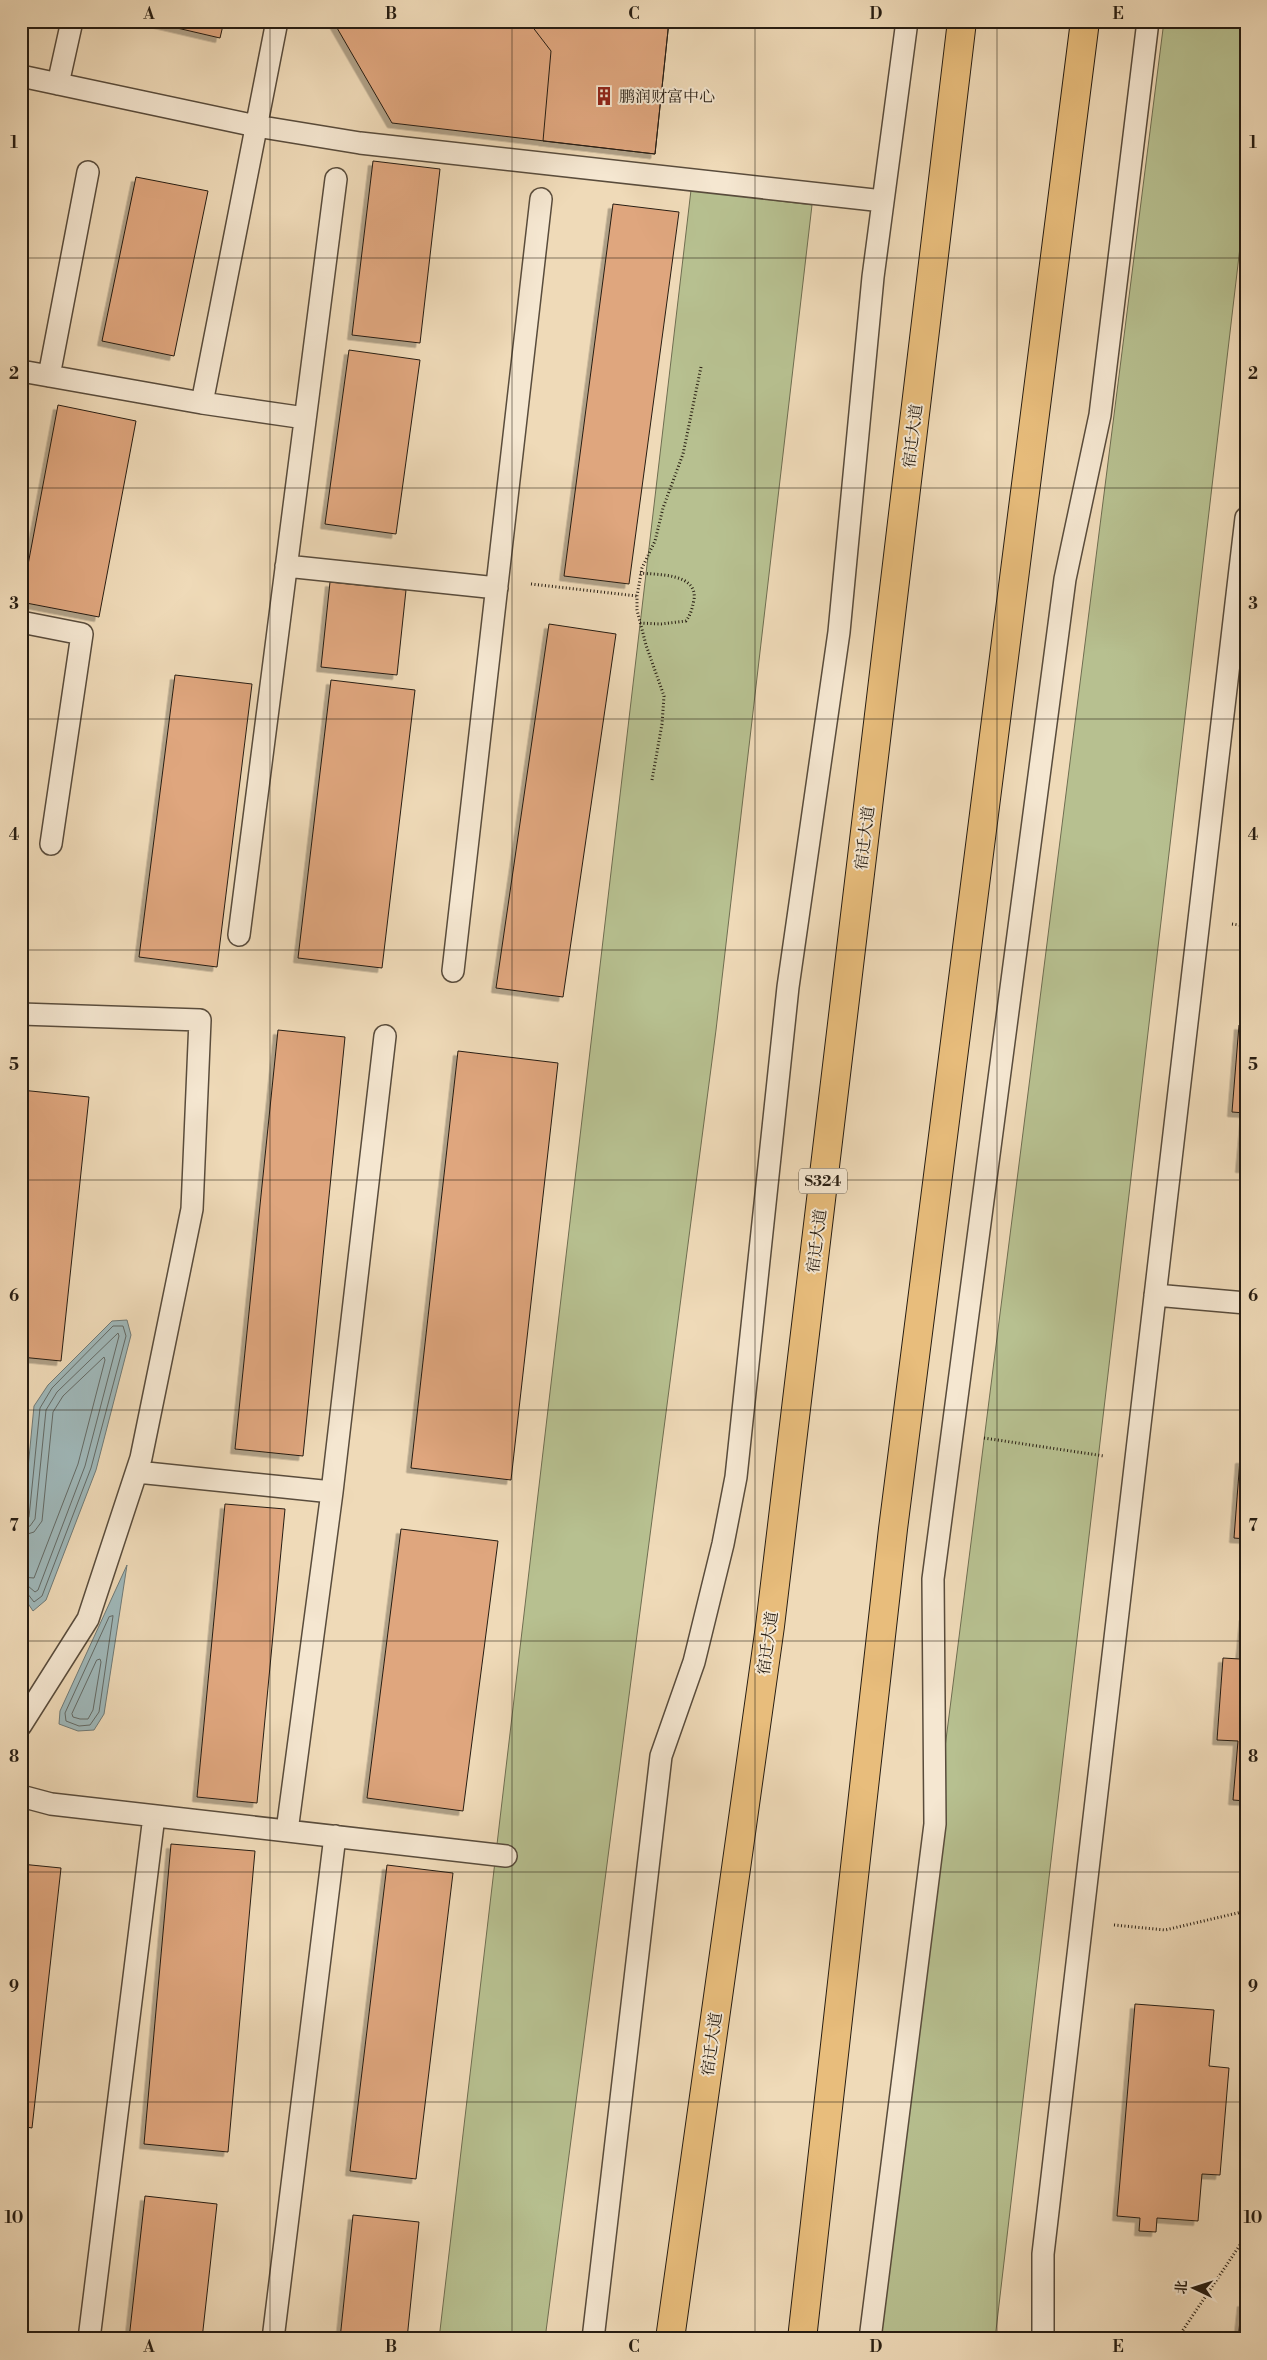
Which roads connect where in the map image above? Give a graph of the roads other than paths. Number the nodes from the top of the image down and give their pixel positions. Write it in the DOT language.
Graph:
graph roads {
  1 [pos="72,21"];
  2 [pos="277,21"];
  3 [pos="907,21"];
  4 [pos="962,21"];
  5 [pos="1085,21"];
  6 [pos="1148,21"];
  7 [pos="21,76"];
  8 [pos="58,84"];
  9 [pos="256,126"];
  10 [pos="88,172"];
  11 [pos="336,179"];
  12 [pos="541,199"];
  13 [pos="883,201"];
  14 [pos="21,371"];
  15 [pos="49,376"];
  16 [pos="202,403"];
  17 [pos="305,418"];
  18 [pos="1246,518"];
  19 [pos="286,566"];
  20 [pos="498,584"];
  21 [pos="21,622"];
  22 [pos="51,844"];
  23 [pos="239,935"];
  24 [pos="453,971"];
  25 [pos="21,1014"];
  26 [pos="385,1036"];
  27 [pos="1155,1294"];
  28 [pos="1246,1303"];
  29 [pos="137,1472"];
  30 [pos="332,1492"];
  31 [pos="21,1725"];
  32 [pos="21,1796"];
  33 [pos="154,1816"];
  34 [pos="287,1831"];
  35 [pos="335,1836"];
  36 [pos="506,1856"];
  37 [pos="89,2339"];
  38 [pos="273,2339"];
  39 [pos="593,2339"];
  40 [pos="670,2339"];
  41 [pos="802,2339"];
  42 [pos="870,2339"];
  43 [pos="1044,2339"];
  1 -- 8 [label="lane"];
  2 -- 9 [label="lane"];
  3 -- 13 [label="lane"];
  4 -- 40 [label="main road, 宿迁大道 / S324"];
  5 -- 41 [label="main road"];
  6 -- 42 [label="lane"];
  7 -- 8 [label="lane"];
  8 -- 9 [label="lane"];
  9 -- 13 [label="lane"];
  9 -- 16 [label="lane"];
  10 -- 15 [label="lane"];
  11 -- 17 [label="lane"];
  12 -- 20 [label="lane"];
  13 -- 39 [label="lane"];
  14 -- 15 [label="lane"];
  15 -- 16 [label="lane"];
  16 -- 17 [label="lane"];
  17 -- 19 [label="lane"];
  18 -- 27 [label="lane"];
  19 -- 20 [label="lane"];
  19 -- 23 [label="lane"];
  20 -- 24 [label="lane"];
  21 -- 22 [label="lane"];
  25 -- 29 [label="lane"];
  26 -- 30 [label="lane"];
  27 -- 28 [label="lane"];
  27 -- 43 [label="lane"];
  29 -- 30 [label="lane"];
  29 -- 31 [label="lane"];
  30 -- 34 [label="lane"];
  32 -- 33 [label="lane"];
  33 -- 34 [label="lane"];
  33 -- 37 [label="lane"];
  34 -- 35 [label="lane"];
  35 -- 36 [label="lane"];
  35 -- 38 [label="lane"];
}
